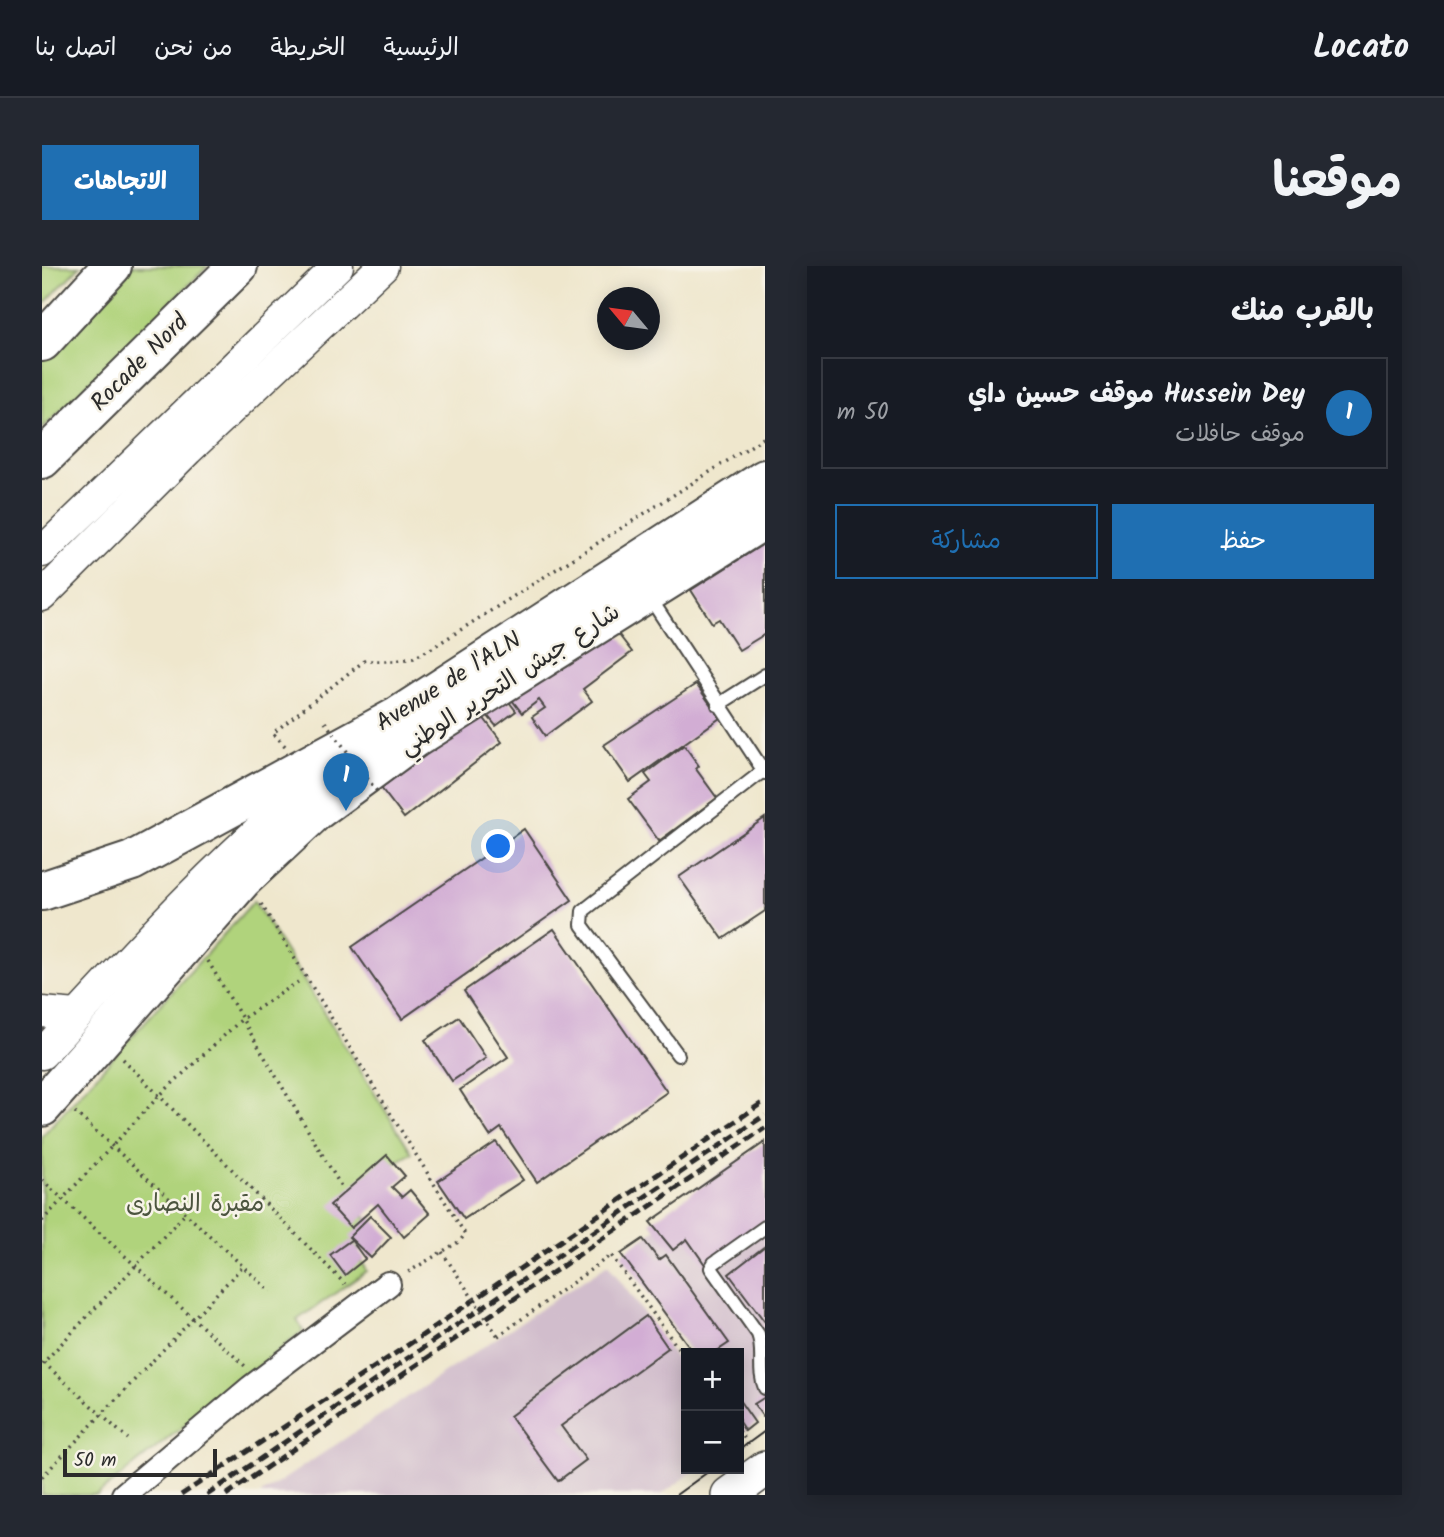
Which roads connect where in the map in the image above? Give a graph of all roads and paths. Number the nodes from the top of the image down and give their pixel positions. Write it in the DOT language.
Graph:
graph roads {
  1 [pos="112,266"];
  2 [pos="237,266"];
  3 [pos="338,266"];
  4 [pos="383,266"];
  5 [pos="42,342"];
  6 [pos="765,437"];
  7 [pos="42,459"];
  8 [pos="765,479"];
  9 [pos="765,519"];
  10 [pos="42,552"];
  11 [pos="646,592"];
  12 [pos="42,596"];
  13 [pos="765,674"];
  14 [pos="718,705"];
  15 [pos="397,717"];
  16 [pos="325,722"];
  17 [pos="288,750"];
  18 [pos="764,772"];
  19 [pos="379,794"];
  20 [pos="42,891"];
  21 [pos="255,894"];
  22 [pos="208,961"];
  23 [pos="298,982"];
  24 [pos="42,1012"];
  25 [pos="77,1015"];
  26 [pos="242,1019"];
  27 [pos="117,1053"];
  28 [pos="42,1054"];
  29 [pos="678,1055"];
  30 [pos="159,1096"];
  31 [pos="59,1109"];
  32 [pos="113,1146"];
  33 [pos="42,1180"];
  34 [pos="342,1188"];
  35 [pos="63,1199"];
  36 [pos="185,1214"];
  37 [pos="42,1221"];
  38 [pos="765,1227"];
  39 [pos="442,1252"];
  40 [pos="136,1265"];
  41 [pos="244,1265"];
  42 [pos="345,1284"];
  43 [pos="388,1284"];
  44 [pos="271,1292"];
  45 [pos="194,1318"];
  46 [pos="681,1352"];
  47 [pos="763,1361"];
  48 [pos="43,1362"];
  49 [pos="246,1368"];
  50 [pos="765,1388"];
  51 [pos="101,1415"];
  52 [pos="128,1439"];
  53 [pos="765,1469"];
  54 [pos="42,1477"];
  55 [pos="124,1495"];
  56 [pos="729,1495"];
  1 -- 5 [label="highway"];
  2 -- 7 [label="highway, Rocade Nord"];
  3 -- 10 [label="street"];
  4 -- 12 [label="street"];
  6 -- 17 [label="path"];
  8 -- 15 [label="highway, Avenue de l'ALN"];
  9 -- 11 [label="highway, شارع جيش التحرير الوطني"];
  11 -- 14 [label="lane"];
  11 -- 31 [label="highway, شارع جيش التحرير الوطني"];
  13 -- 14 [label="lane"];
  14 -- 18 [label="lane"];
  15 -- 20 [label="highway, Avenue de l'ALN"];
  15 -- 25 [label="street"];
  16 -- 19 [label="path, bridge"];
  18 -- 29 [label="lane"];
  21 -- 39 [label="path"];
  22 -- 26 [label="path"];
  23 -- 26 [label="path"];
  24 -- 25 [label="street"];
  25 -- 28 [label="street"];
  26 -- 30 [label="path"];
  26 -- 34 [label="path"];
  27 -- 30 [label="path"];
  30 -- 32 [label="path"];
  30 -- 42 [label="path"];
  31 -- 32 [label="path"];
  32 -- 35 [label="path"];
  32 -- 36 [label="path"];
  33 -- 35 [label="path"];
  35 -- 37 [label="path"];
  35 -- 40 [label="path"];
  36 -- 40 [label="path"];
  36 -- 41 [label="path"];
  38 -- 47 [label="lane"];
  39 -- 43 [label="path"];
  39 -- 46 [label="path, bridge"];
  40 -- 45 [label="path"];
  40 -- 48 [label="path"];
  41 -- 44 [label="path"];
  41 -- 45 [label="path"];
  43 -- 55 [label="street"];
  45 -- 49 [label="path"];
  45 -- 51 [label="path"];
  47 -- 50 [label="lane"];
  48 -- 51 [label="path"];
  51 -- 52 [label="path"];
  51 -- 54 [label="path"];
  53 -- 56 [label="main road"];
}
